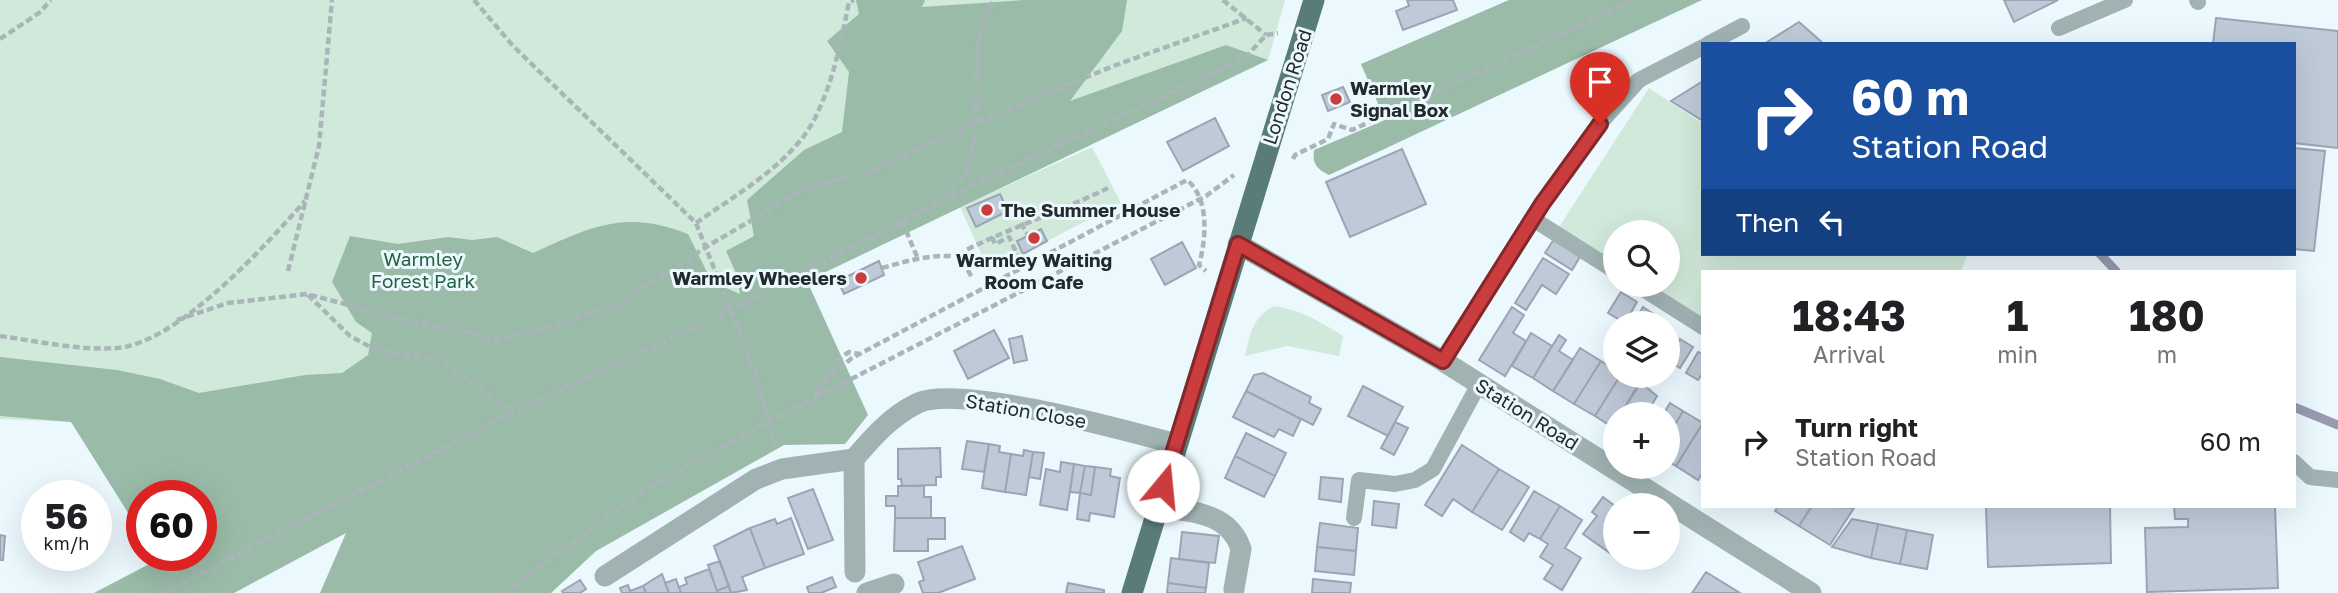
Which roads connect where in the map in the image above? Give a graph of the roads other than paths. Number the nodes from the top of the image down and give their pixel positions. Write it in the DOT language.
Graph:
graph roads {
  1 [pos="1314,0"];
  2 [pos="2125,0"];
  3 [pos="1742,26"];
  4 [pos="2059,28"];
  5 [pos="1712,42"];
  6 [pos="1701,48"];
  7 [pos="1533,219"];
  8 [pos="1238,244"];
  9 [pos="1603,263"];
  10 [pos="1656,297"];
  11 [pos="1701,326"];
  12 [pos="1443,361"];
  13 [pos="1479,384"];
  14 [pos="1176,444"];
  15 [pos="854,459"];
  16 [pos="2296,464"];
  17 [pos="2338,480"];
  18 [pos="1157,507"];
  19 [pos="1354,518"];
  20 [pos="855,572"];
  21 [pos="605,576"];
  22 [pos="894,584"];
  23 [pos="1234,589"];
  24 [pos="867,593"];
  25 [pos="1132,593"];
  26 [pos="1811,593"];
  1 -- 8 [label="main road, London Road"];
  2 -- 4 [label="lane"];
  3 -- 5 [label="lane"];
  6 -- 7 [label="lane"];
  7 -- 9 [label="lane"];
  7 -- 12 [label="lane"];
  8 -- 12 [label="street, Station Road"];
  8 -- 14 [label="main road, London Road"];
  10 -- 11 [label="lane"];
  12 -- 13 [label="street, Station Road"];
  13 -- 19 [label="lane"];
  13 -- 26 [label="street, Station Road"];
  14 -- 15 [label="street, Station Close"];
  14 -- 18 [label="main road, London Road"];
  15 -- 20 [label="street"];
  15 -- 21 [label="street"];
  16 -- 17 [label="lane"];
  18 -- 23 [label="street"];
  18 -- 25 [label="main road, London Road"];
  22 -- 24 [label="street"];
}
